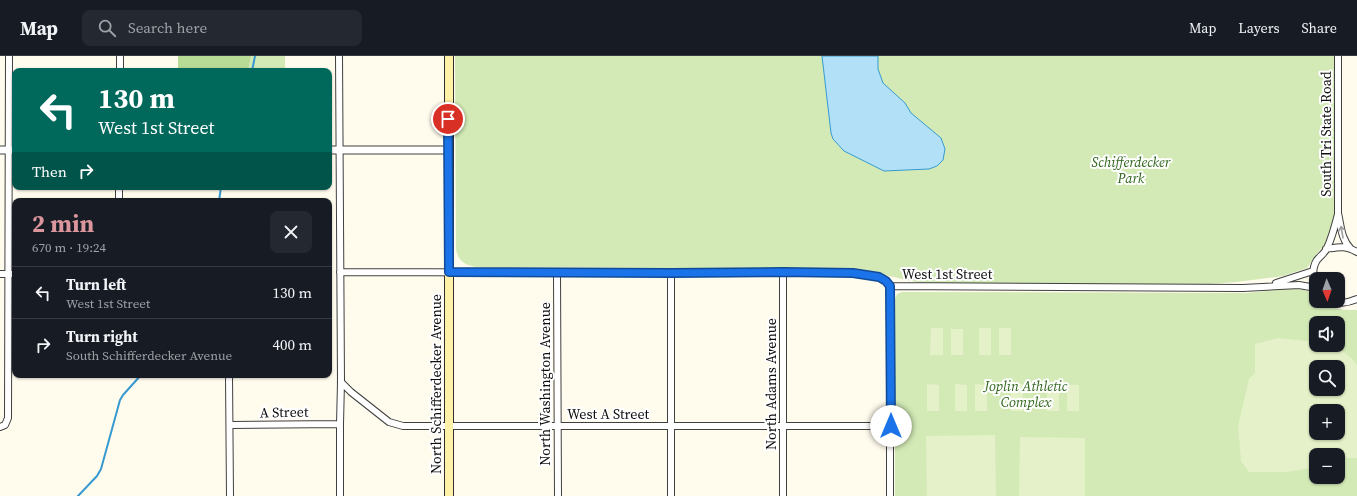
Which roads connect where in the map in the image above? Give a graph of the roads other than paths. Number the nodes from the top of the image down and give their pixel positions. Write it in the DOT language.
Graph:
graph roads {
  1 [pos="10,56"];
  2 [pos="120,56"];
  3 [pos="339,56"];
  4 [pos="449,56"];
  5 [pos="1338,56"];
  6 [pos="120,68"];
  7 [pos="0,150"];
  8 [pos="12,150"];
  9 [pos="332,150"];
  10 [pos="339,150"];
  11 [pos="448,150"];
  12 [pos="1338,213"];
  13 [pos="1326,249"];
  14 [pos="1354,250"];
  15 [pos="1313,271"];
  16 [pos="340,272"];
  17 [pos="449,272"];
  18 [pos="783,272"];
  19 [pos="557,273"];
  20 [pos="671,273"];
  21 [pos="0,274"];
  22 [pos="12,274"];
  23 [pos="1269,285"];
  24 [pos="890,286"];
  25 [pos="1309,287"];
  26 [pos="1357,299"];
  27 [pos="1345,303"];
  28 [pos="1348,303"];
  29 [pos="1357,306"];
  30 [pos="229,378"];
  31 [pos="342,382"];
  32 [pos="340,424"];
  33 [pos="230,425"];
  34 [pos="449,426"];
  35 [pos="558,426"];
  36 [pos="671,426"];
  37 [pos="782,426"];
  38 [pos="891,426"];
  39 [pos="1,427"];
  40 [pos="230,496"];
  41 [pos="340,496"];
  42 [pos="449,496"];
  43 [pos="558,496"];
  44 [pos="671,496"];
  45 [pos="783,496"];
  46 [pos="890,496"];
  1 -- 8 [label="street"];
  2 -- 6 [label="street"];
  3 -- 10 [label="street"];
  4 -- 11 [label="main road, North Schifferdecker Avenue"];
  5 -- 12 [label="street, South Tri State Road"];
  7 -- 8 [label="street"];
  8 -- 22 [label="street"];
  9 -- 10 [label="street"];
  10 -- 11 [label="street"];
  10 -- 16 [label="street"];
  11 -- 17 [label="main road, North Schifferdecker Avenue"];
  12 -- 13 [label="street, South Tri State Road"];
  14 -- 12 [label="street, South Tri State Road, one-way"];
  13 -- 14 [label="street, South Tri State Road"];
  13 -- 15 [label="street, South Tri State Road"];
  15 -- 23 [label="street, West 1st Street"];
  16 -- 17 [label="street, West 1st Street"];
  16 -- 31 [label="street"];
  17 -- 19 [label="street, West 1st Street"];
  17 -- 34 [label="main road, North Schifferdecker Avenue"];
  18 -- 20 [label="street, West 1st Street"];
  18 -- 24 [label="street, West 1st Street"];
  18 -- 37 [label="street, North Adams Avenue"];
  19 -- 20 [label="street, West 1st Street"];
  19 -- 35 [label="street, North Washington Avenue"];
  20 -- 36 [label="street"];
  21 -- 22 [label="street"];
  22 -- 39 [label="street"];
  23 -- 24 [label="street, West 1st Street"];
  23 -- 25 [label="street, West 1st Street"];
  24 -- 38 [label="street"];
  26 -- 28 [label="street"];
  27 -- 28 [label="street"];
  28 -- 29 [label="street"];
  30 -- 33 [label="street"];
  31 -- 32 [label="street"];
  31 -- 34 [label="street, West A Street"];
  32 -- 33 [label="street, A Street"];
  32 -- 41 [label="street"];
  33 -- 40 [label="street"];
  34 -- 35 [label="street, West A Street"];
  34 -- 42 [label="main road, North Schifferdecker Avenue"];
  35 -- 36 [label="street, West A Street"];
  35 -- 43 [label="street, North Washington Avenue"];
  36 -- 37 [label="street, West A Street"];
  36 -- 44 [label="street"];
  37 -- 38 [label="street, West A Street"];
  37 -- 45 [label="street, North Adams Avenue"];
  38 -- 46 [label="street"];
}
